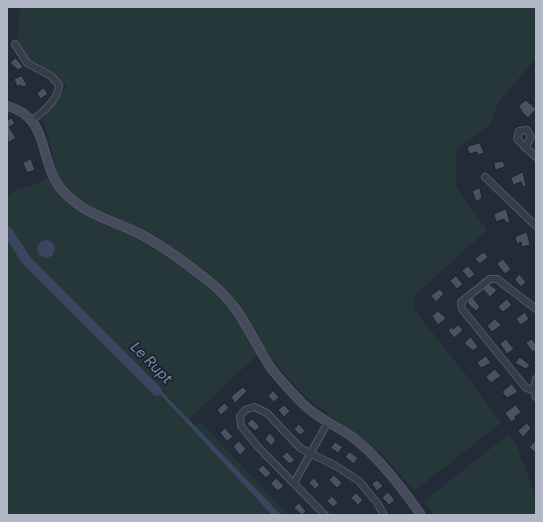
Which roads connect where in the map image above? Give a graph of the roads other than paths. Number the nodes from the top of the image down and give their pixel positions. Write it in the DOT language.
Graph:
graph roads {
  1 [pos="15,44"];
  2 [pos="7,106"];
  3 [pos="31,121"];
  4 [pos="525,148"];
  5 [pos="536,157"];
  6 [pos="485,177"];
  7 [pos="536,226"];
  8 [pos="536,309"];
  9 [pos="536,379"];
  10 [pos="534,390"];
  11 [pos="536,397"];
  12 [pos="328,422"];
  13 [pos="310,453"];
  14 [pos="294,483"];
  15 [pos="325,515"];
  16 [pos="384,515"];
  17 [pos="421,515"];
  1 -- 3 [label="street"];
  2 -- 3 [label="main road"];
  3 -- 12 [label="main road"];
  4 -- 5 [label="street"];
  6 -- 7 [label="street"];
  8 -- 10 [label="street"];
  9 -- 10 [label="street"];
  10 -- 11 [label="street"];
  12 -- 13 [label="street"];
  12 -- 17 [label="main road"];
  13 -- 14 [label="street"];
  13 -- 14 [label="street"];
  13 -- 16 [label="street"];
  14 -- 15 [label="street"];
}
